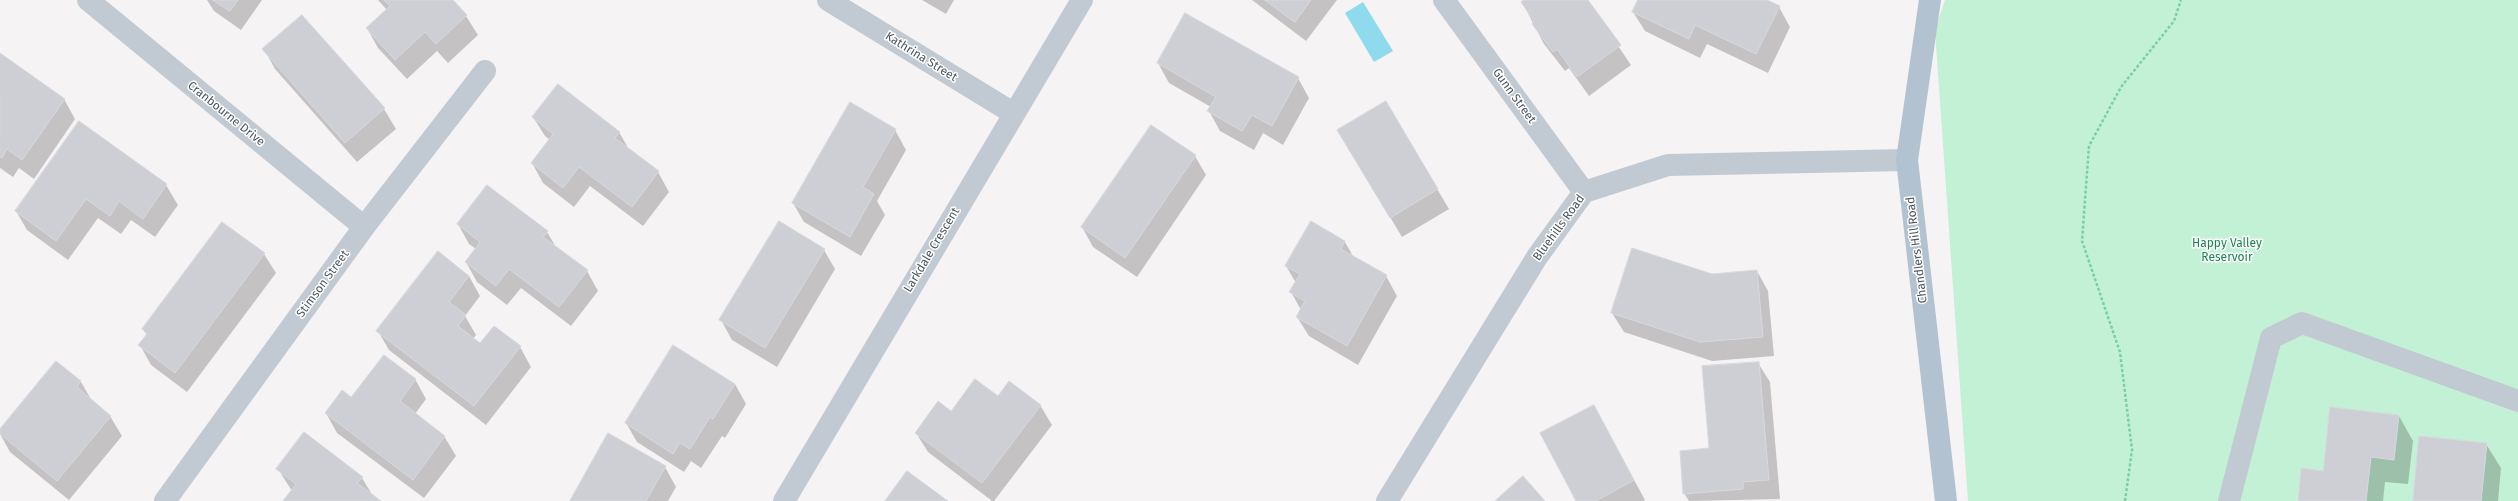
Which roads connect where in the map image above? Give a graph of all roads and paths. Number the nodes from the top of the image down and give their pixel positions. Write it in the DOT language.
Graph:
graph roads {
  1 [pos="88,0"];
  2 [pos="828,0"];
  3 [pos="1082,0"];
  4 [pos="1444,0"];
  5 [pos="1930,0"];
  6 [pos="2180,0"];
  7 [pos="485,71"];
  8 [pos="1013,113"];
  9 [pos="1907,160"];
  10 [pos="1584,192"];
  11 [pos="364,227"];
  12 [pos="2518,401"];
  13 [pos="165,501"];
  14 [pos="784,501"];
  15 [pos="1387,501"];
  16 [pos="1946,501"];
  17 [pos="2125,501"];
  18 [pos="2230,501"];
  1 -- 11 [label="street, Cranbourne Drive"];
  2 -- 8 [label="street, Kathrina Street"];
  3 -- 8 [label="street, Larkdale Crescent"];
  4 -- 10 [label="street, Gunn Street"];
  5 -- 9 [label="main road, Chandlers Hill Road"];
  6 -- 17 [label="path"];
  7 -- 11 [label="street, Stimson Street"];
  8 -- 14 [label="street, Larkdale Crescent"];
  9 -- 10 [label="street, Bluehills Road"];
  9 -- 16 [label="main road, Chandlers Hill Road"];
  10 -- 15 [label="street, Bluehills Road"];
  11 -- 13 [label="street, Stimson Street"];
  12 -- 18 [label="street"];
}
